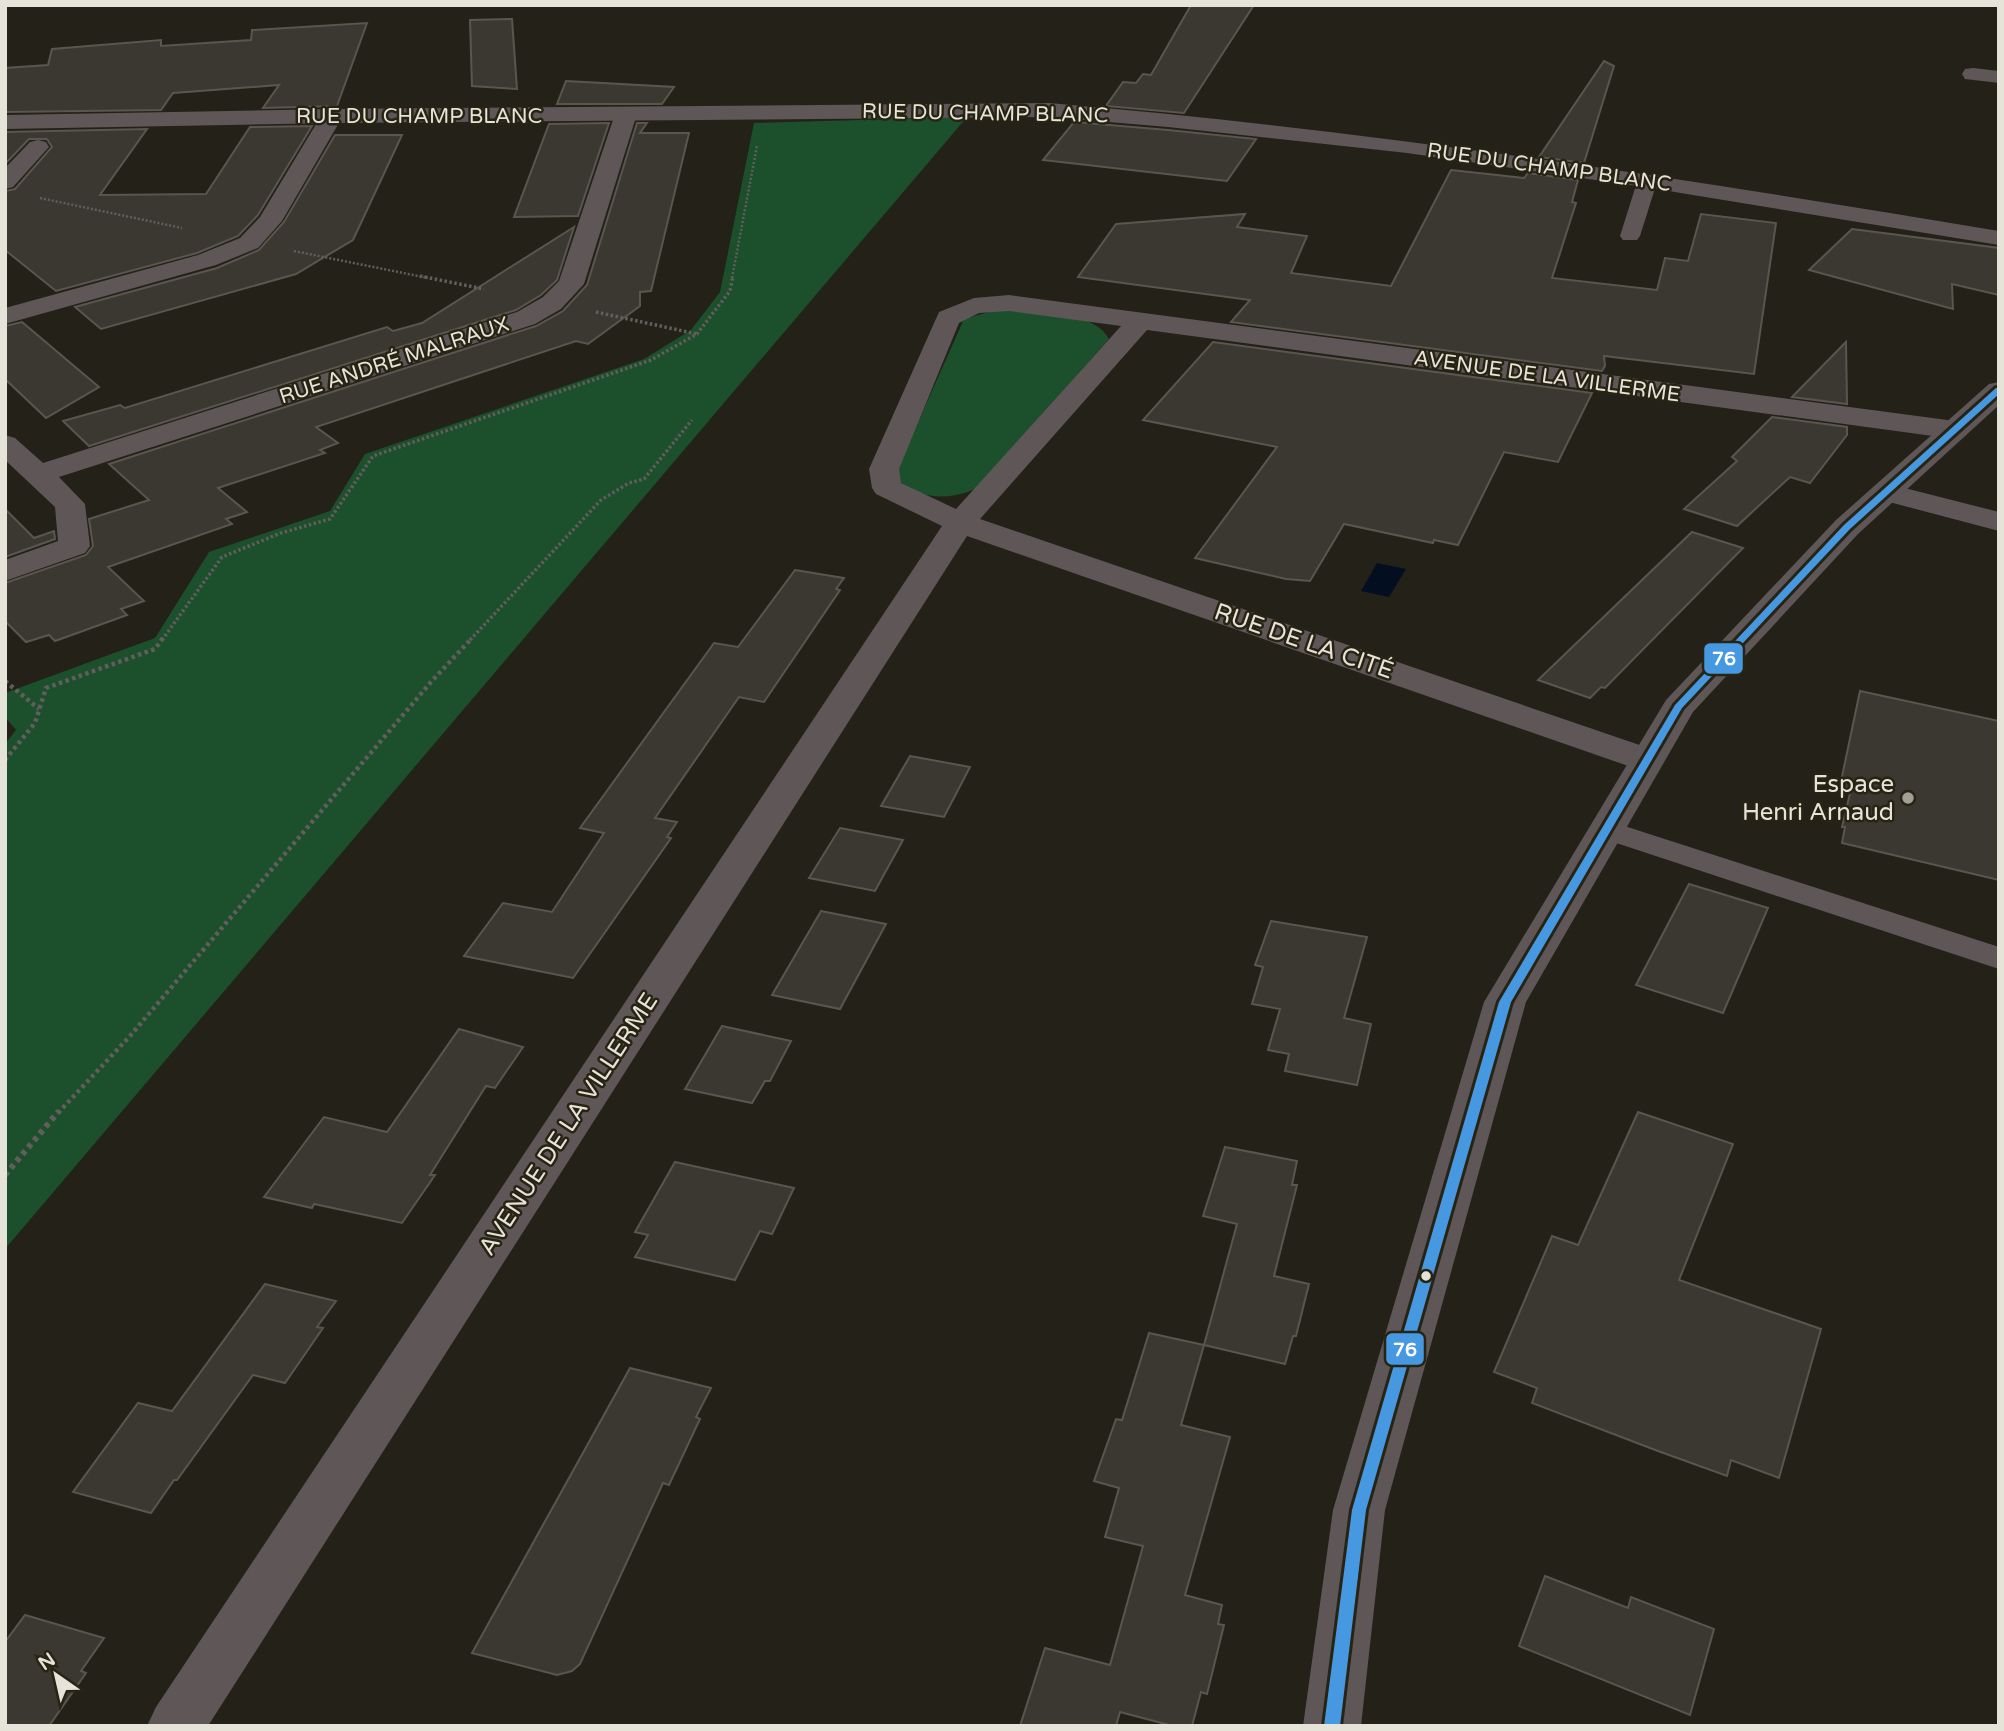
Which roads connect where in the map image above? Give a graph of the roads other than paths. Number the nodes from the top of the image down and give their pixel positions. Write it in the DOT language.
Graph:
graph roads {
  1 [pos="1973,74"];
  2 [pos="1999,77"];
  3 [pos="626,114"];
  4 [pos="332,116"];
  5 [pos="5,122"];
  6 [pos="38,147"];
  7 [pos="1647,182"];
  8 [pos="5,183"];
  9 [pos="1630,236"];
  10 [pos="1999,238"];
  11 [pos="5,316"];
  12 [pos="1140,321"];
  13 [pos="1999,390"];
  14 [pos="1955,430"];
  15 [pos="5,444"];
  16 [pos="38,474"];
  17 [pos="1885,492"];
  18 [pos="1999,522"];
  19 [pos="960,523"];
  20 [pos="5,571"];
  21 [pos="1647,760"];
  22 [pos="1606,829"];
  23 [pos="1999,958"];
  24 [pos="176,1726"];
  25 [pos="1332,1726"];
  1 -- 2 [label="street"];
  3 -- 4 [label="street, RUE DU CHAMP BLANC"];
  3 -- 7 [label="street, RUE DU CHAMP BLANC"];
  3 -- 16 [label="street, RUE ANDRÉ MALRAUX"];
  4 -- 5 [label="street, RUE DU CHAMP BLANC"];
  4 -- 11 [label="street"];
  6 -- 8 [label="street"];
  7 -- 9 [label="lane"];
  7 -- 10 [label="street, RUE DU CHAMP BLANC"];
  12 -- 14 [label="street, AVENUE DE LA VILLERME"];
  12 -- 19 [label="street, AVENUE DE LA VILLERME"];
  12 -- 19 [label="street, AVENUE DE LA VILLERME"];
  13 -- 14 [label="street"];
  14 -- 17 [label="street"];
  15 -- 16 [label="street"];
  16 -- 20 [label="street"];
  17 -- 18 [label="street"];
  17 -- 21 [label="street"];
  19 -- 21 [label="street, RUE DE LA CITÉ"];
  19 -- 24 [label="street, AVENUE DE LA VILLERME"];
  21 -- 22 [label="street"];
  22 -- 23 [label="lane"];
  22 -- 25 [label="street"];
}
